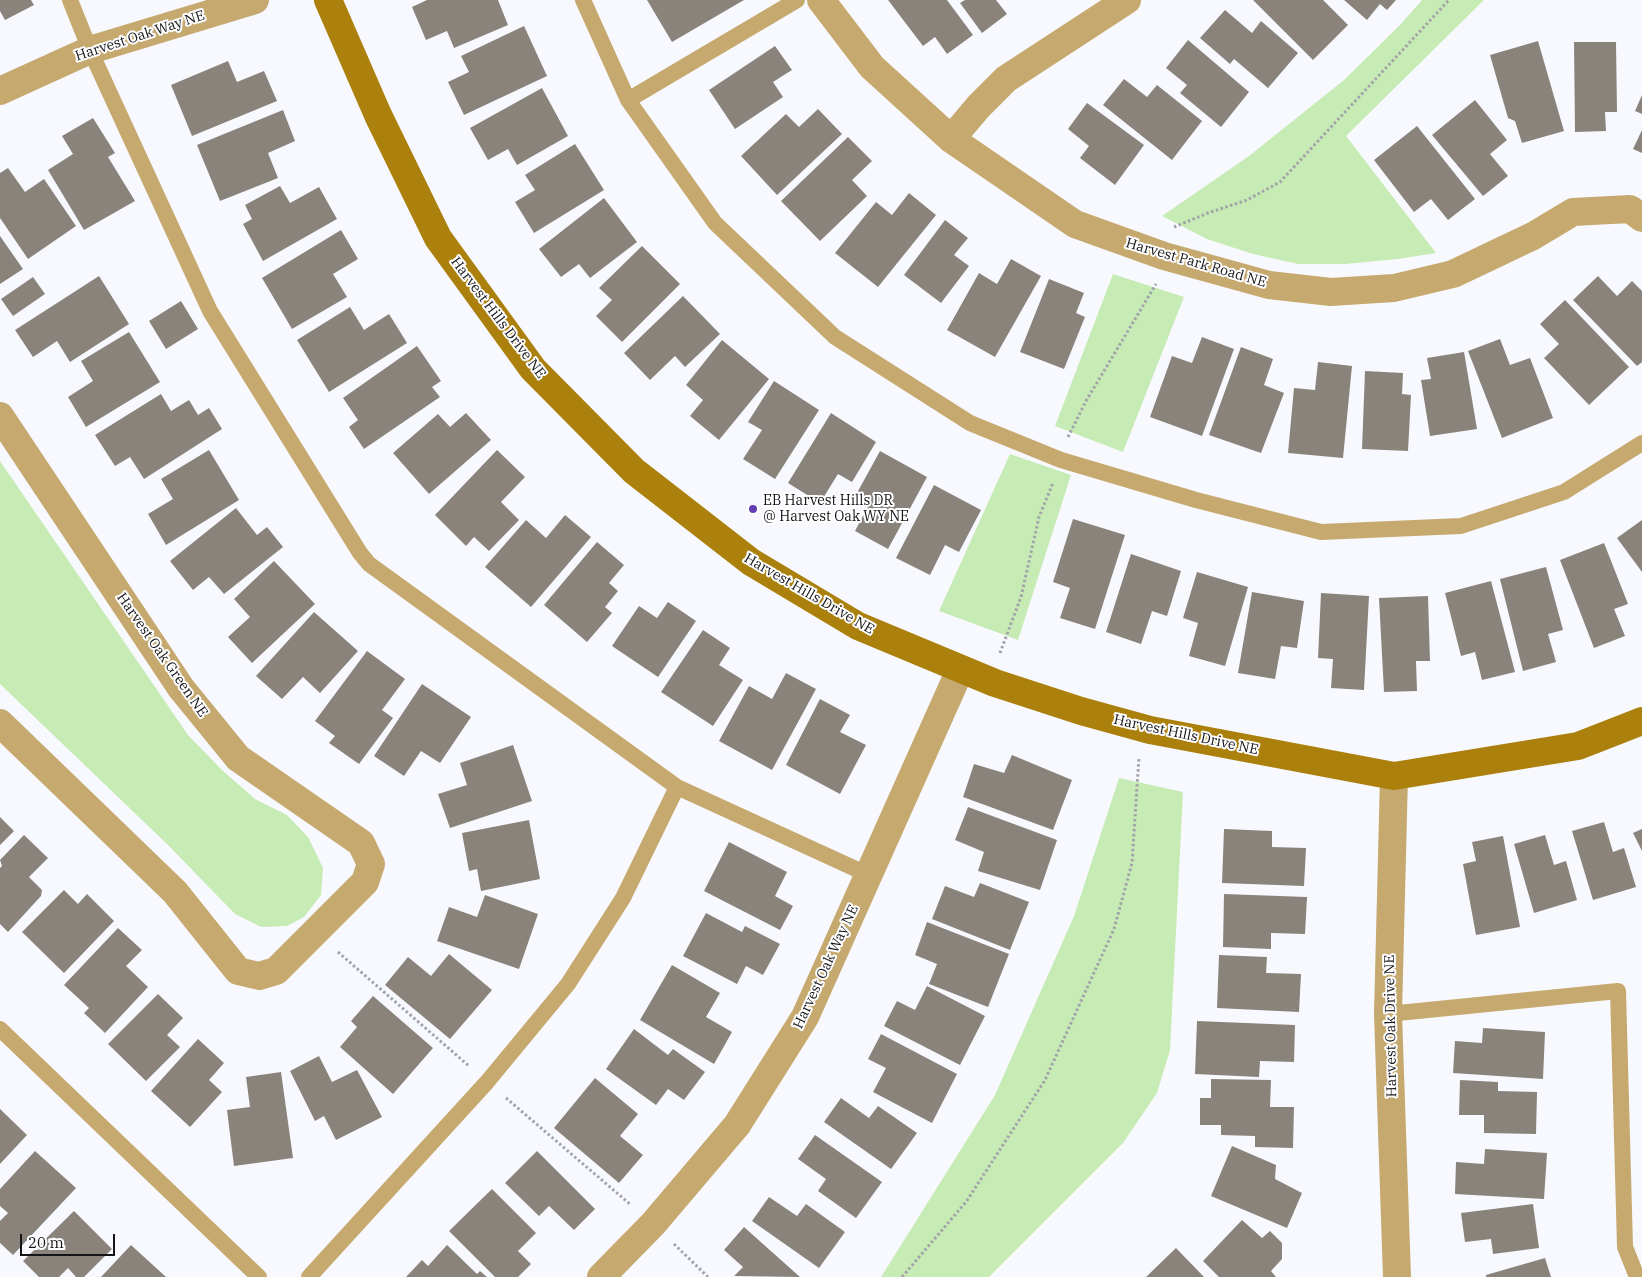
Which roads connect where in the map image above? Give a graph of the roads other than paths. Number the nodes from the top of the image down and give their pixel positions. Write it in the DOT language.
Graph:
graph roads {
  1 [pos="70,0"];
  2 [pos="255,0"];
  3 [pos="328,0"];
  4 [pos="583,0"];
  5 [pos="797,0"];
  6 [pos="821,0"];
  7 [pos="1127,0"];
  8 [pos="90,50"];
  9 [pos="0,91"];
  10 [pos="628,100"];
  11 [pos="951,140"];
  12 [pos="1642,218"];
  13 [pos="0,416"];
  14 [pos="1642,443"];
  15 [pos="960,670"];
  16 [pos="1642,721"];
  17 [pos="0,723"];
  18 [pos="1394,776"];
  19 [pos="677,787"];
  20 [pos="869,875"];
  21 [pos="1388,1014"];
  22 [pos="0,1029"];
  23 [pos="259,1277"];
  24 [pos="309,1277"];
  25 [pos="601,1277"];
  26 [pos="1397,1277"];
  27 [pos="1637,1277"];
  1 -- 8 [label="lane"];
  2 -- 8 [label="street, Harvest Oak Way NE"];
  3 -- 15 [label="street, Harvest Hills Drive NE"];
  4 -- 10 [label="lane"];
  5 -- 10 [label="lane"];
  6 -- 11 [label="street, Harvest Park Road NE"];
  7 -- 11 [label="street"];
  8 -- 9 [label="street, Harvest Oak Way NE"];
  8 -- 19 [label="lane"];
  10 -- 14 [label="lane"];
  11 -- 12 [label="street, Harvest Park Road NE"];
  13 -- 17 [label="street, Harvest Oak Green NE"];
  15 -- 18 [label="street, Harvest Hills Drive NE"];
  15 -- 20 [label="street, Harvest Oak Way NE"];
  16 -- 18 [label="street, Harvest Hills Drive NE"];
  18 -- 21 [label="street, Harvest Oak Drive NE"];
  19 -- 20 [label="lane"];
  19 -- 24 [label="lane"];
  20 -- 25 [label="street, Harvest Oak Way NE"];
  21 -- 26 [label="street, Harvest Oak Drive NE"];
  21 -- 27 [label="lane"];
  22 -- 23 [label="lane"];
}
